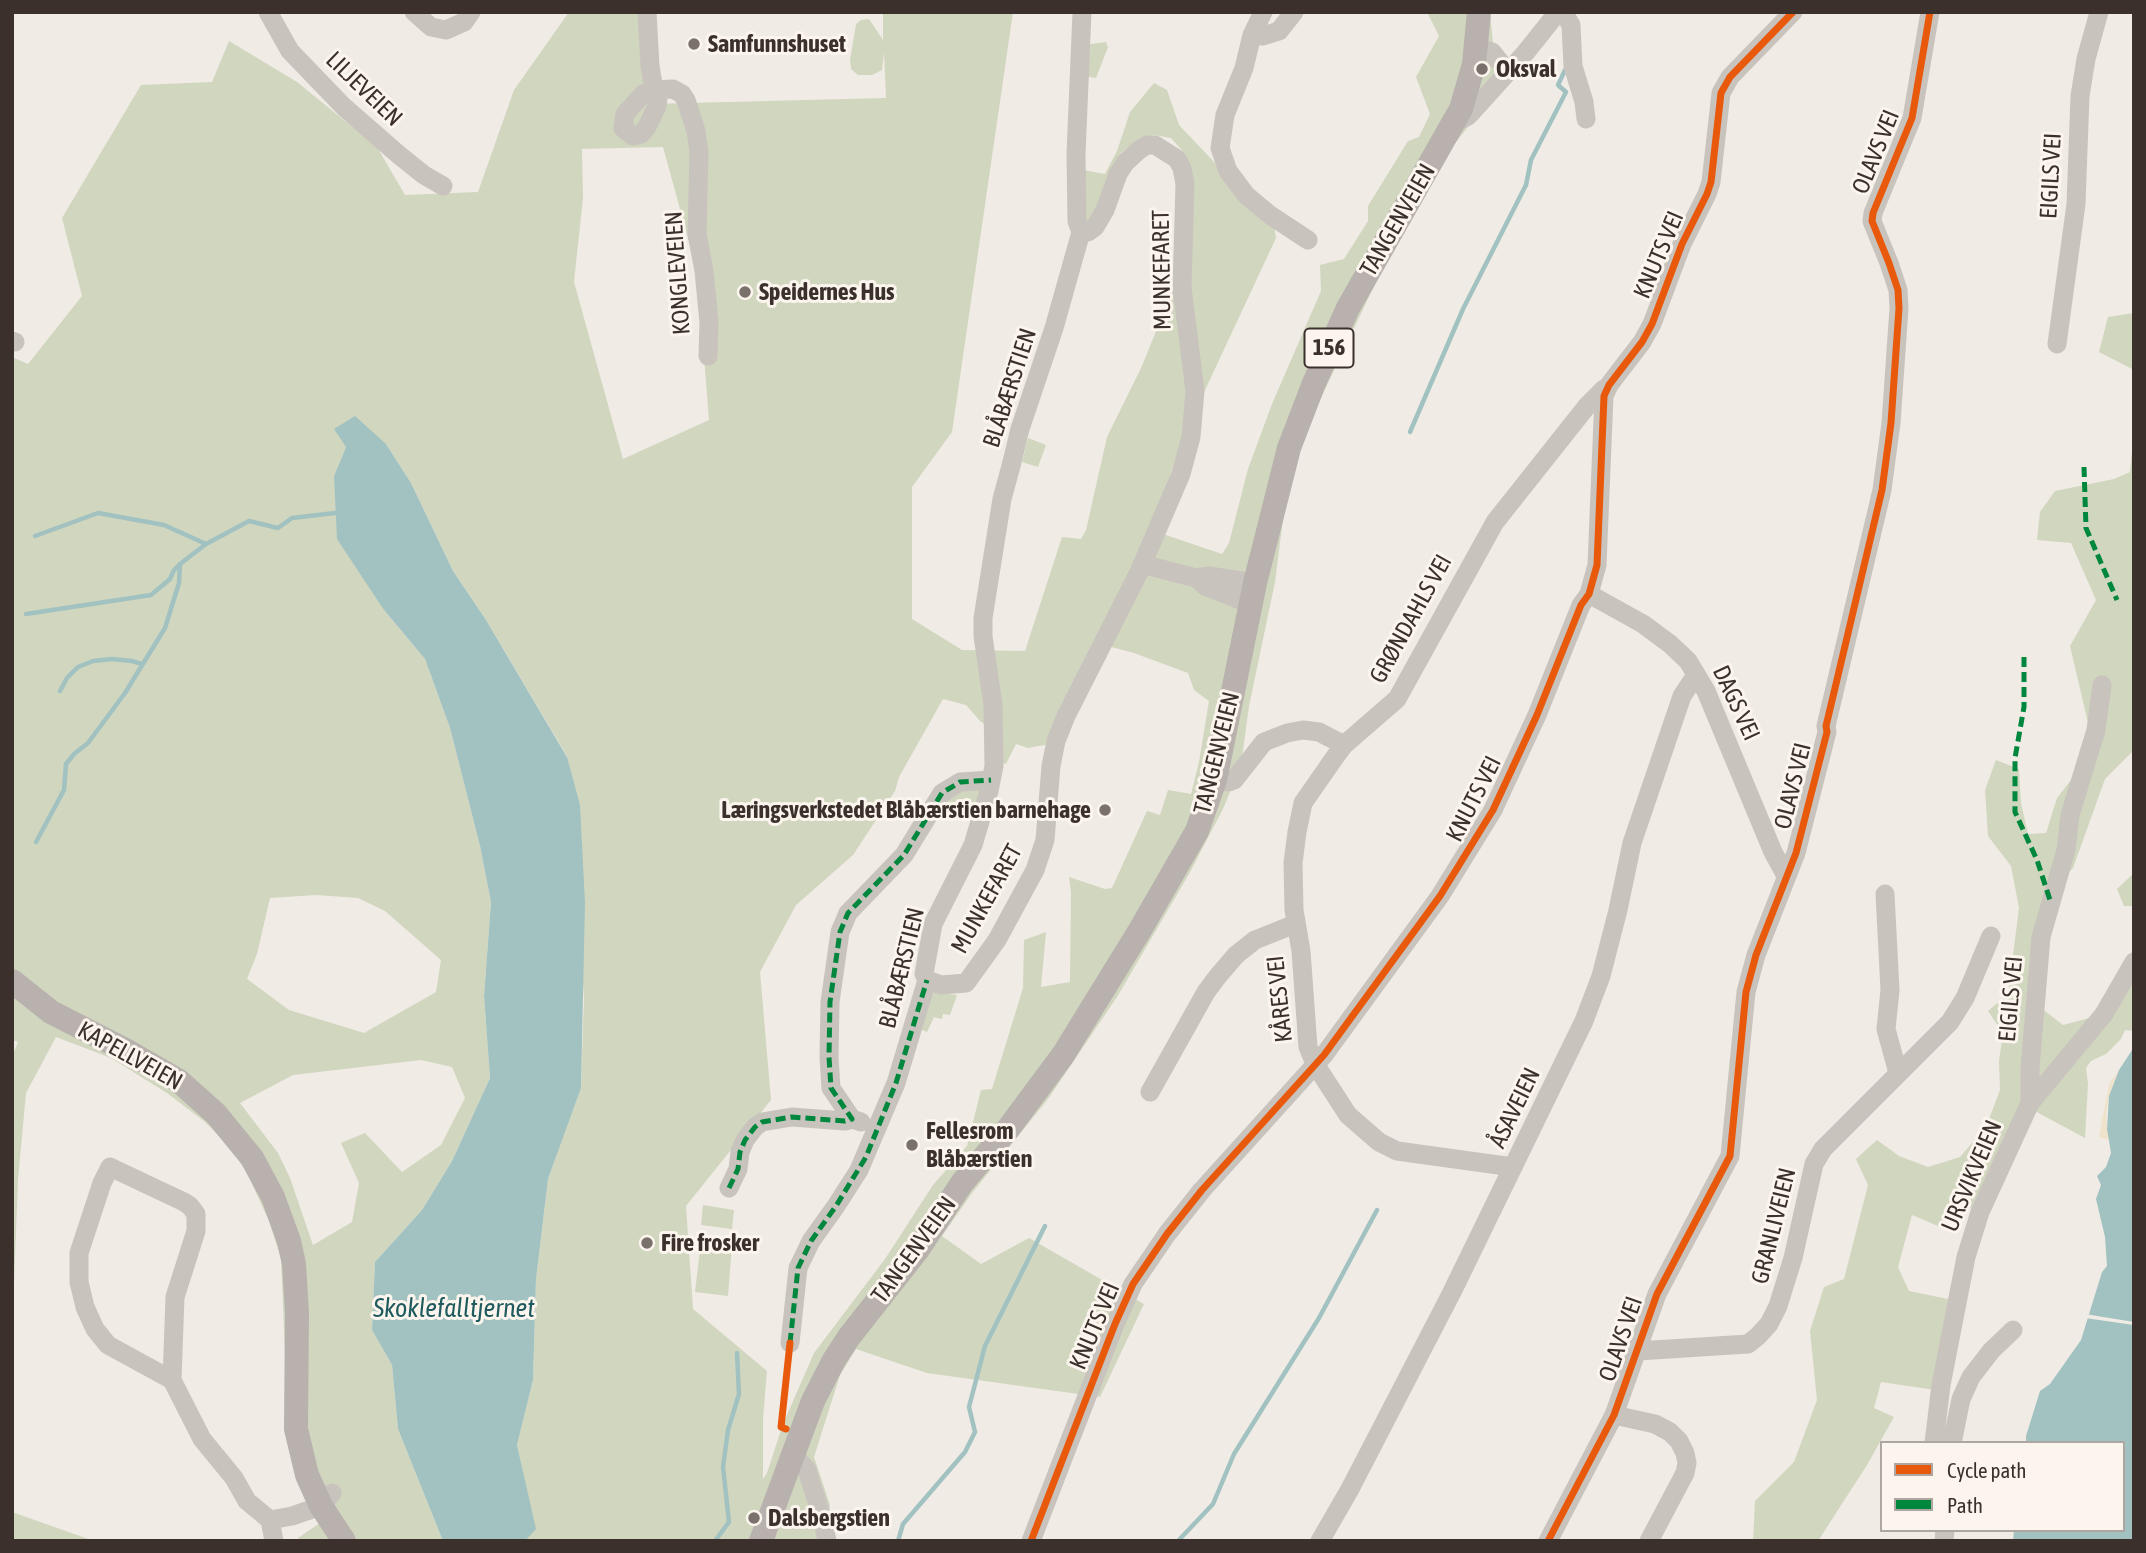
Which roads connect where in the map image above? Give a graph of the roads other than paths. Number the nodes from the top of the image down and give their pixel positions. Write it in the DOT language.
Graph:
graph roads {
  1 [pos="268,12"];
  2 [pos="414,12"];
  3 [pos="471,12"];
  4 [pos="647,12"];
  5 [pos="1082,12"];
  6 [pos="1263,12"];
  7 [pos="1294,12"];
  8 [pos="1479,12"];
  9 [pos="1560,12"];
  10 [pos="1793,12"];
  11 [pos="1930,12"];
  12 [pos="2099,12"];
  13 [pos="1252,35"];
  14 [pos="1477,47"];
  15 [pos="1508,72"];
  16 [pos="1586,119"];
  17 [pos="1455,122"];
  18 [pos="443,186"];
  19 [pos="1082,232"];
  20 [pos="1308,240"];
  21 [pos="2056,344"];
  22 [pos="708,356"];
  23 [pos="1606,390"];
  24 [pos="1142,564"];
  25 [pos="1253,593"];
  26 [pos="1589,594"];
  27 [pos="1696,675"];
  28 [pos="2102,685"];
  29 [pos="1343,745"];
  30 [pos="991,780"];
  31 [pos="1215,780"];
  32 [pos="1786,876"];
  33 [pos="1885,894"];
  34 [pos="1295,924"];
  35 [pos="1992,936"];
  36 [pos="2134,962"];
  37 [pos="927,980"];
  38 [pos="12,981"];
  39 [pos="1315,1064"];
  40 [pos="1898,1073"];
  41 [pos="1150,1092"];
  42 [pos="2030,1103"];
  43 [pos="852,1119"];
  44 [pos="875,1130"];
  45 [pos="1513,1167"];
  46 [pos="729,1188"];
  47 [pos="2013,1330"];
  48 [pos="789,1343"];
  49 [pos="1638,1351"];
  50 [pos="172,1380"];
  51 [pos="1614,1415"];
  52 [pos="1934,1441"];
  53 [pos="1952,1441"];
  54 [pos="794,1455"];
  55 [pos="323,1497"];
  56 [pos="270,1520"];
  57 [pos="274,1541"];
  58 [pos="344,1541"];
  59 [pos="362,1541"];
  60 [pos="761,1541"];
  61 [pos="827,1541"];
  62 [pos="1031,1541"];
  63 [pos="1320,1541"];
  64 [pos="1548,1541"];
  65 [pos="1649,1541"];
  1 -- 18 [label="street, LILJEVEIEN"];
  2 -- 3 [label="street"];
  4 -- 22 [label="street, KONGLEVEIEN"];
  5 -- 19 [label="street, BLÅBÆRSTIEN"];
  6 -- 13 [label="street"];
  7 -- 13 [label="street"];
  8 -- 14 [label="main road, TANGENVEIEN / 156"];
  9 -- 15 [label="street"];
  9 -- 16 [label="street"];
  10 -- 23 [label="street, KNUTS VEI"];
  11 -- 32 [label="street, OLAVS VEI"];
  12 -- 21 [label="street, EIGILS VEI"];
  13 -- 20 [label="street"];
  14 -- 15 [label="street"];
  14 -- 17 [label="main road, TANGENVEIEN / 156"];
  15 -- 17 [label="street"];
  17 -- 25 [label="main road, TANGENVEIEN / 156"];
  19 -- 24 [label="street, MUNKEFARET"];
  19 -- 30 [label="street, BLÅBÆRSTIEN"];
  23 -- 26 [label="street, KNUTS VEI"];
  23 -- 29 [label="street, GRØNDAHLS VEI"];
  24 -- 25 [label="street"];
  24 -- 37 [label="street, MUNKEFARET"];
  25 -- 31 [label="main road, TANGENVEIEN / 156"];
  26 -- 27 [label="street, DAGS VEI"];
  26 -- 39 [label="street, KNUTS VEI"];
  27 -- 32 [label="street, DAGS VEI"];
  27 -- 45 [label="street, ÅSAVEIEN"];
  28 -- 42 [label="street, EIGILS VEI"];
  29 -- 31 [label="street"];
  29 -- 34 [label="street, KÅRES VEI"];
  30 -- 37 [label="street, BLÅBÆRSTIEN"];
  30 -- 43 [label="street, BLÅBÆRSTIEN"];
  31 -- 54 [label="main road, TANGENVEIEN / 156"];
  32 -- 49 [label="street, OLAVS VEI"];
  33 -- 40 [label="street"];
  34 -- 39 [label="street, KÅRES VEI"];
  34 -- 41 [label="street"];
  35 -- 40 [label="street, GRANLIVEIEN"];
  36 -- 42 [label="street, URSVIKVEIEN"];
  37 -- 44 [label="street, BLÅBÆRSTIEN"];
  38 -- 55 [label="main road, KAPELLVEIEN"];
  39 -- 45 [label="street, KÅRES VEI"];
  39 -- 62 [label="street, KNUTS VEI"];
  40 -- 49 [label="street, GRANLIVEIEN"];
  42 -- 52 [label="street, URSVIKVEIEN"];
  43 -- 44 [label="street"];
  43 -- 46 [label="street"];
  44 -- 48 [label="street, BLÅBÆRSTIEN"];
  45 -- 63 [label="street, ÅSAVEIEN"];
  47 -- 53 [label="street"];
  49 -- 51 [label="street, OLAVS VEI"];
  50 -- 50 [label="street"];
  50 -- 56 [label="street"];
  51 -- 64 [label="street, OLAVS VEI"];
  51 -- 65 [label="street"];
  54 -- 60 [label="main road, TANGENVEIEN / 156"];
  54 -- 61 [label="street"];
  55 -- 56 [label="street"];
  55 -- 58 [label="main road, KAPELLVEIEN"];
  55 -- 59 [label="main road, KAPELLVEIEN"];
  56 -- 57 [label="street"];
}
